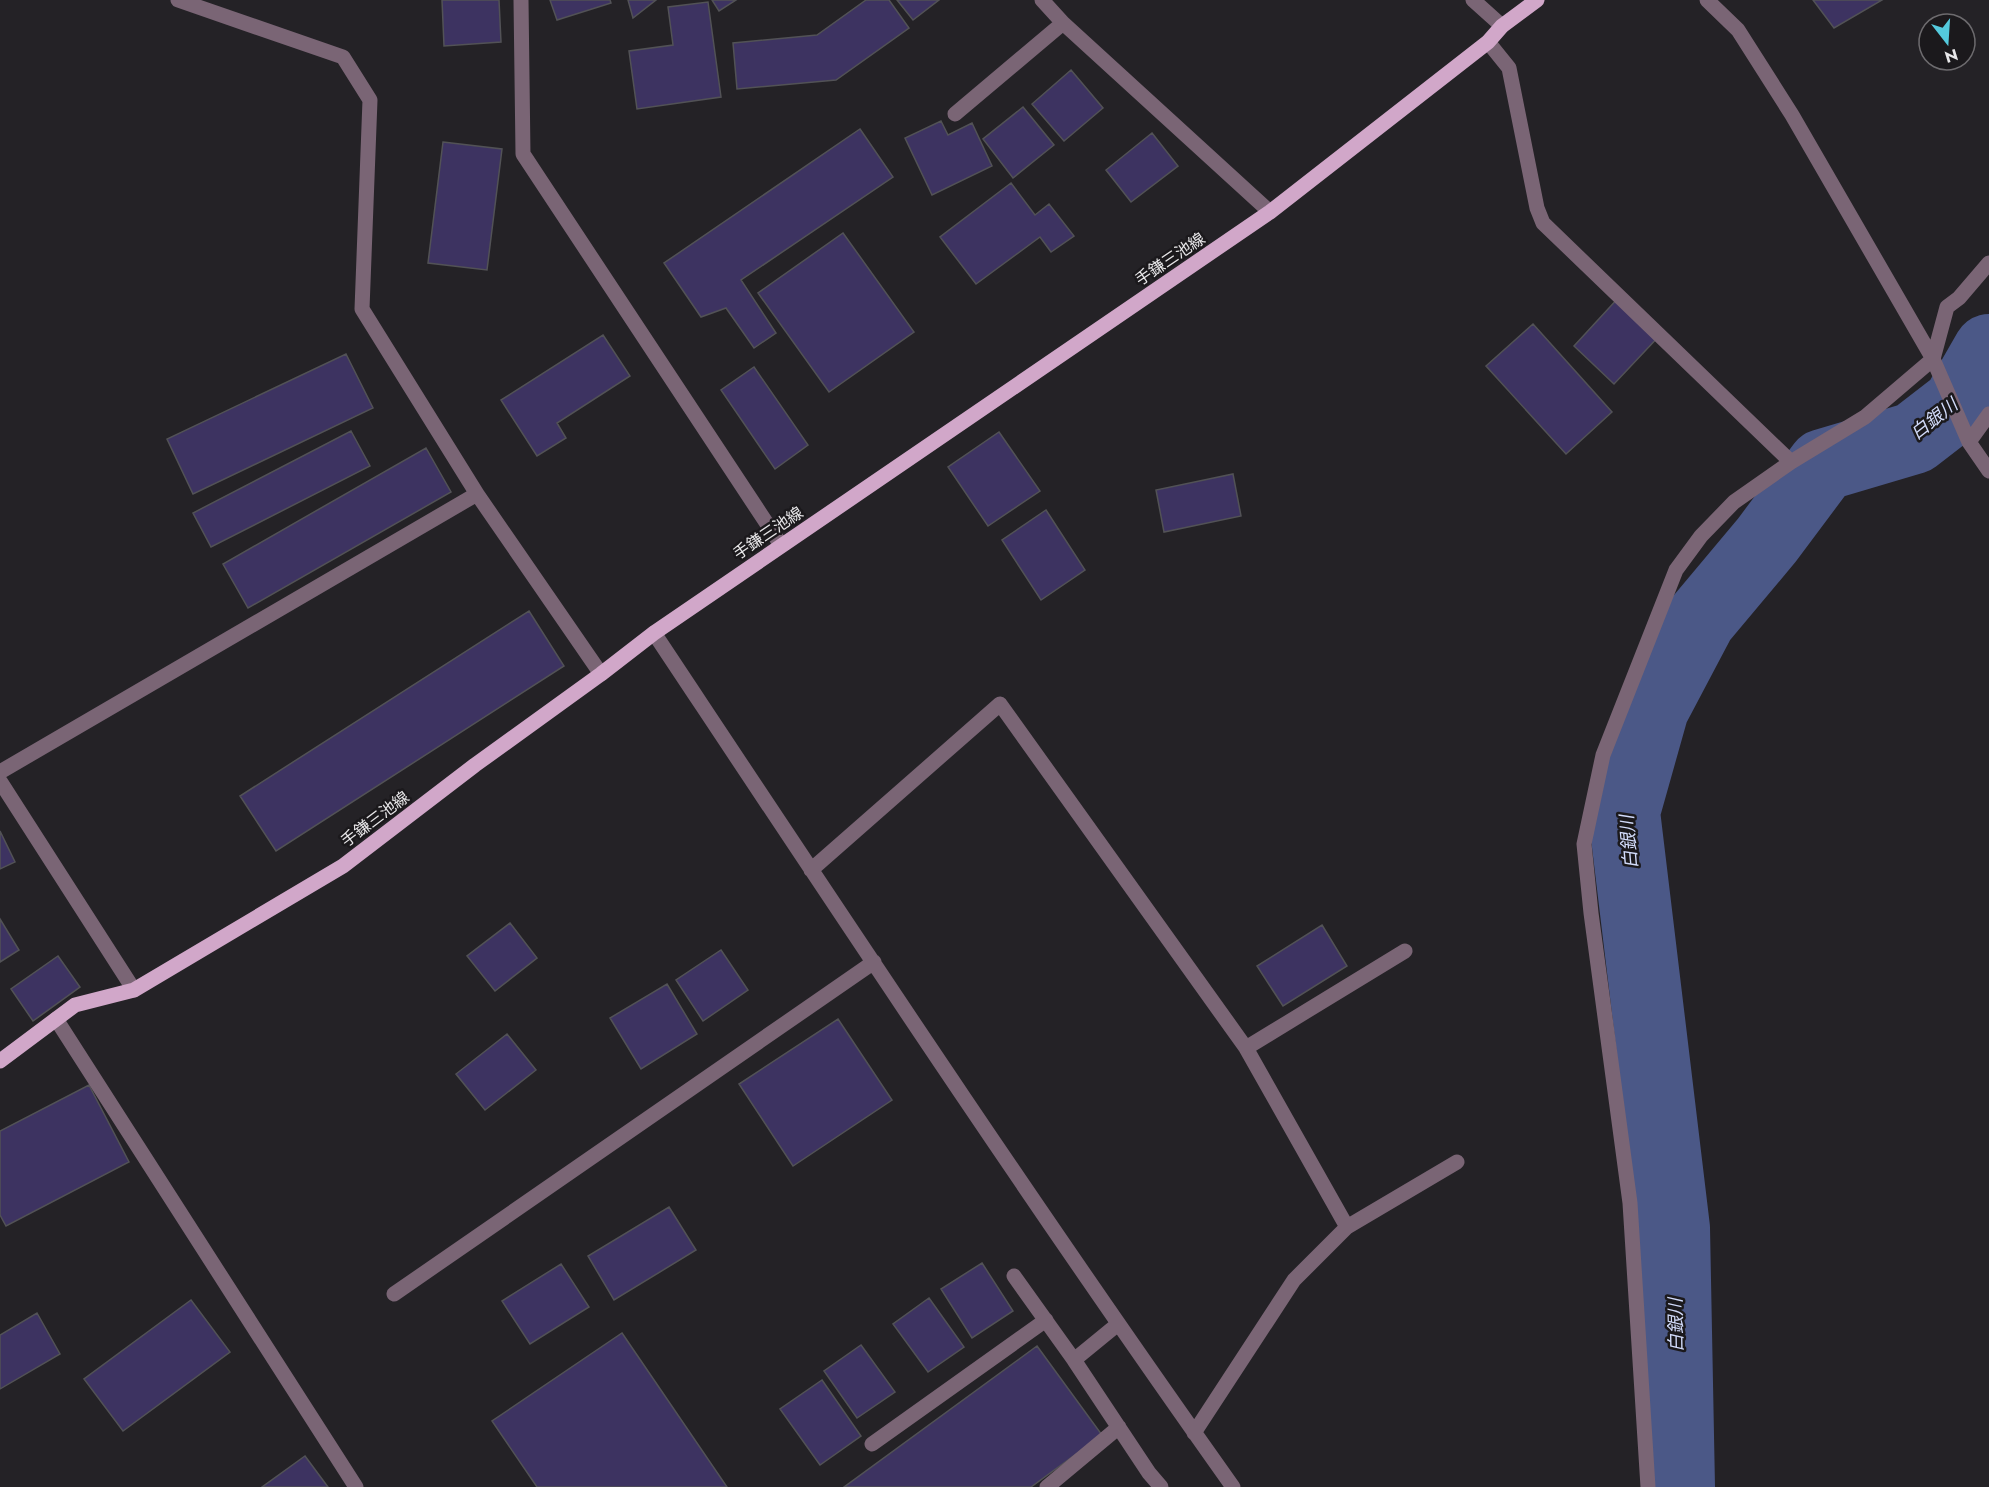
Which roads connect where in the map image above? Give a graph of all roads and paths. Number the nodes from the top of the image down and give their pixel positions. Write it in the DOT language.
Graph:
graph roads {
  1 [pos="178,0"];
  2 [pos="521,0"];
  3 [pos="1042,0"];
  4 [pos="1473,0"];
  5 [pos="1537,0"];
  6 [pos="1707,0"];
  7 [pos="1063,23"];
  8 [pos="1502,26"];
  9 [pos="1488,42"];
  10 [pos="955,114"];
  11 [pos="1270,213"];
  12 [pos="1989,263"];
  13 [pos="1933,359"];
  14 [pos="1989,414"];
  15 [pos="1970,442"];
  16 [pos="1791,462"];
  17 [pos="1989,471"];
  18 [pos="477,494"];
  19 [pos="781,545"];
  20 [pos="654,633"];
  21 [pos="602,674"];
  22 [pos="0,772"];
  23 [pos="0,781"];
  24 [pos="811,870"];
  25 [pos="1405,951"];
  26 [pos="874,962"];
  27 [pos="134,990"];
  28 [pos="56,1019"];
  29 [pos="1246,1048"];
  30 [pos="0,1060"];
  31 [pos="1457,1162"];
  32 [pos="1347,1227"];
  33 [pos="1014,1276"];
  34 [pos="394,1294"];
  35 [pos="1046,1320"];
  36 [pos="1118,1324"];
  37 [pos="1074,1360"];
  38 [pos="1119,1427"];
  39 [pos="1194,1433"];
  40 [pos="872,1444"];
  41 [pos="356,1487"];
  42 [pos="1047,1487"];
  43 [pos="1161,1487"];
  44 [pos="1233,1487"];
  45 [pos="1648,1487"];
  1 -- 18 [label="street"];
  2 -- 19 [label="street"];
  3 -- 7 [label="street"];
  4 -- 8 [label="street"];
  5 -- 8 [label="main road, 手鎌三池線"];
  6 -- 13 [label="street"];
  7 -- 10 [label="street"];
  7 -- 11 [label="street"];
  8 -- 9 [label="main road, 手鎌三池線"];
  9 -- 11 [label="main road, 手鎌三池線"];
  9 -- 16 [label="street"];
  11 -- 19 [label="main road, 手鎌三池線"];
  12 -- 13 [label="street"];
  13 -- 15 [label="street"];
  13 -- 16 [label="street"];
  14 -- 15 [label="street"];
  15 -- 17 [label="street"];
  16 -- 45 [label="street"];
  18 -- 21 [label="street"];
  18 -- 22 [label="street"];
  19 -- 20 [label="main road, 手鎌三池線"];
  20 -- 21 [label="main road, 手鎌三池線"];
  20 -- 24 [label="street"];
  21 -- 27 [label="main road, 手鎌三池線"];
  23 -- 27 [label="street"];
  24 -- 26 [label="street"];
  24 -- 29 [label="street"];
  25 -- 29 [label="street"];
  26 -- 34 [label="street"];
  26 -- 36 [label="street"];
  27 -- 28 [label="main road, 手鎌三池線"];
  28 -- 30 [label="main road, 手鎌三池線"];
  28 -- 41 [label="street"];
  29 -- 32 [label="street"];
  31 -- 32 [label="street"];
  32 -- 39 [label="street"];
  33 -- 35 [label="street"];
  35 -- 37 [label="street"];
  35 -- 40 [label="street"];
  36 -- 37 [label="street"];
  36 -- 39 [label="street"];
  37 -- 38 [label="street"];
  38 -- 42 [label="street"];
  38 -- 43 [label="street"];
  39 -- 44 [label="street"];
}
